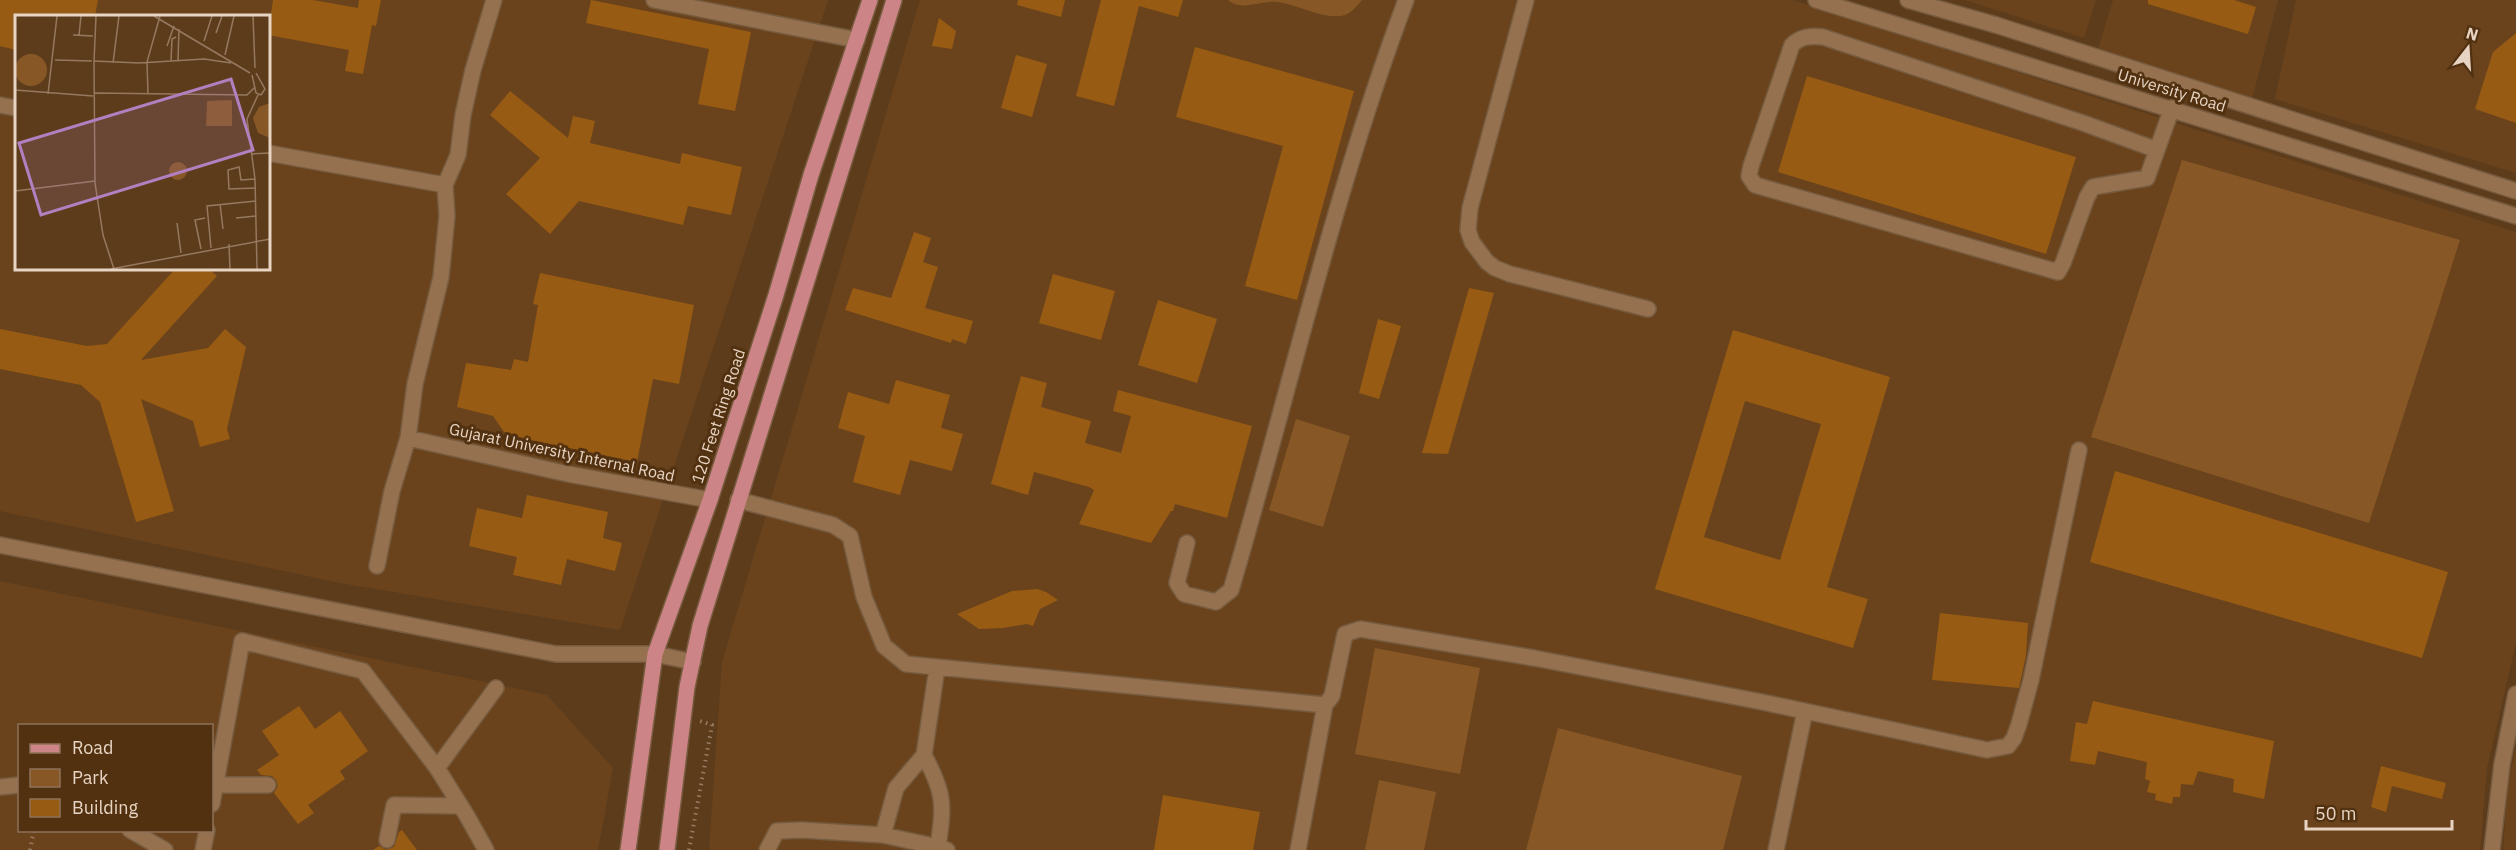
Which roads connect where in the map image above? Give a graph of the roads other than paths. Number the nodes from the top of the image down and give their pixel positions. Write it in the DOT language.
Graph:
graph roads {
  1 [pos="494,0"];
  2 [pos="654,0"];
  3 [pos="870,0"];
  4 [pos="894,0"];
  5 [pos="1406,0"];
  6 [pos="1526,0"];
  7 [pos="1816,0"];
  8 [pos="1908,0"];
  9 [pos="857,40"];
  10 [pos="0,105"];
  11 [pos="15,108"];
  12 [pos="2172,108"];
  13 [pos="2157,150"];
  14 [pos="270,153"];
  15 [pos="445,185"];
  16 [pos="2516,191"];
  17 [pos="2516,216"];
  18 [pos="1648,309"];
  19 [pos="408,438"];
  20 [pos="2079,450"];
  21 [pos="710,500"];
  22 [pos="738,500"];
  23 [pos="1187,543"];
  24 [pos="0,544"];
  25 [pos="377,566"];
  26 [pos="655,654"];
  27 [pos="693,662"];
  28 [pos="937,668"];
  29 [pos="496,688"];
  30 [pos="2516,694"];
  31 [pos="1325,705"];
  32 [pos="1805,711"];
  33 [pos="924,755"];
  34 [pos="436,768"];
  35 [pos="18,785"];
  36 [pos="215,785"];
  37 [pos="268,785"];
  38 [pos="0,787"];
  39 [pos="213,798"];
  40 [pos="461,806"];
  41 [pos="132,832"];
  42 [pos="207,832"];
  43 [pos="883,835"];
  44 [pos="387,840"];
  45 [pos="943,849"];
  46 [pos="165,850"];
  47 [pos="203,850"];
  48 [pos="486,850"];
  49 [pos="628,850"];
  50 [pos="667,850"];
  51 [pos="767,850"];
  52 [pos="1298,850"];
  53 [pos="1776,850"];
  54 [pos="2492,850"];
  1 -- 15 [label="street"];
  2 -- 9 [label="street"];
  3 -- 9 [label="main road, 120 Feet Ring Road"];
  4 -- 22 [label="main road"];
  5 -- 23 [label="street"];
  6 -- 18 [label="street"];
  7 -- 12 [label="street, University Road"];
  8 -- 16 [label="street, University Road"];
  9 -- 21 [label="main road, 120 Feet Ring Road"];
  10 -- 11 [label="street"];
  12 -- 13 [label="street"];
  12 -- 17 [label="street, University Road"];
  13 -- 13 [label="street"];
  14 -- 15 [label="street"];
  15 -- 19 [label="street"];
  19 -- 21 [label="street, Gujarat University Internal Road"];
  19 -- 25 [label="street"];
  20 -- 32 [label="street"];
  21 -- 26 [label="main road, 120 Feet Ring Road"];
  22 -- 27 [label="main road"];
  22 -- 28 [label="street"];
  24 -- 26 [label="street"];
  26 -- 27 [label="street"];
  26 -- 49 [label="main road, 120 Feet Ring Road"];
  27 -- 50 [label="main road"];
  28 -- 31 [label="street"];
  28 -- 33 [label="street"];
  29 -- 34 [label="street"];
  30 -- 54 [label="street"];
  31 -- 32 [label="street"];
  31 -- 52 [label="street"];
  32 -- 53 [label="street"];
  33 -- 43 [label="street"];
  33 -- 45 [label="street"];
  34 -- 36 [label="street"];
  34 -- 40 [label="street"];
  35 -- 38 [label="street"];
  36 -- 37 [label="street"];
  36 -- 39 [label="street"];
  40 -- 44 [label="street"];
  40 -- 48 [label="street"];
  41 -- 46 [label="street"];
  42 -- 47 [label="street"];
  43 -- 45 [label="street"];
  43 -- 51 [label="street"];
}
